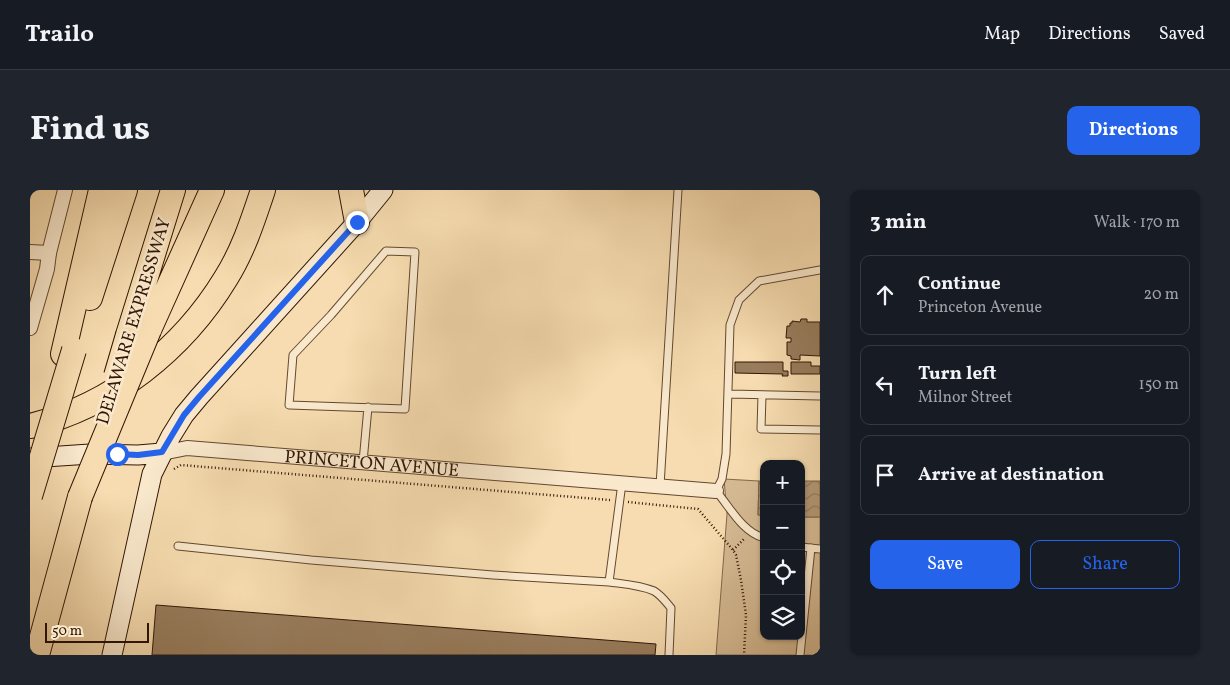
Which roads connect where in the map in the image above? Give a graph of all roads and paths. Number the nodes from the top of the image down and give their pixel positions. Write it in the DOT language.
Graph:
graph roads {
  1 [pos="65,190"];
  2 [pos="101,190"];
  3 [pos="125,190"];
  4 [pos="173,190"];
  5 [pos="212,190"];
  6 [pos="263,190"];
  7 [pos="351,190"];
  8 [pos="382,190"];
  9 [pos="678,190"];
  10 [pos="357,222"];
  11 [pos="30,252"];
  12 [pos="48,253"];
  13 [pos="820,270"];
  14 [pos="30,328"];
  15 [pos="139,332"];
  16 [pos="68,352"];
  17 [pos="729,394"];
  18 [pos="762,395"];
  19 [pos="820,396"];
  20 [pos="368,407"];
  21 [pos="30,426"];
  22 [pos="820,430"];
  23 [pos="162,452"];
  24 [pos="30,458"];
  25 [pos="363,462"];
  26 [pos="172,472"];
  27 [pos="622,483"];
  28 [pos="660,486"];
  29 [pos="716,490"];
  30 [pos="30,492"];
  31 [pos="30,496"];
  32 [pos="603,500"];
  33 [pos="635,502"];
  34 [pos="750,532"];
  35 [pos="760,536"];
  36 [pos="178,546"];
  37 [pos="805,547"];
  38 [pos="812,548"];
  39 [pos="820,549"];
  40 [pos="733,550"];
  41 [pos="609,582"];
  42 [pos="37,655"];
  43 [pos="112,655"];
  44 [pos="669,655"];
  45 [pos="744,655"];
  46 [pos="800,655"];
  1 -- 12 [label="street"];
  2 -- 16 [label="highway"];
  3 -- 16 [label="highway"];
  4 -- 15 [label="highway, DELAWARE EXPRESSWAY"];
  5 -- 15 [label="highway"];
  6 -- 21 [label="highway"];
  7 -- 10 [label="highway"];
  8 -- 10 [label="main road"];
  9 -- 28 [label="lane"];
  10 -- 23 [label="main road"];
  11 -- 12 [label="street"];
  12 -- 14 [label="street"];
  13 -- 17 [label="lane"];
  15 -- 42 [label="highway, DELAWARE EXPRESSWAY, bridge"];
  16 -- 30 [label="highway, bridge"];
  16 -- 31 [label="highway, bridge"];
  17 -- 18 [label="lane"];
  17 -- 29 [label="lane"];
  18 -- 19 [label="lane"];
  18 -- 22 [label="lane"];
  20 -- 20 [label="lane"];
  20 -- 25 [label="lane"];
  23 -- 24 [label="main road, PRINCETON AVENUE"];
  23 -- 25 [label="street, PRINCETON AVENUE"];
  23 -- 43 [label="main road"];
  25 -- 27 [label="street, PRINCETON AVENUE"];
  26 -- 32 [label="path"];
  27 -- 28 [label="street, PRINCETON AVENUE"];
  27 -- 41 [label="lane"];
  28 -- 29 [label="street, PRINCETON AVENUE"];
  29 -- 34 [label="lane"];
  33 -- 40 [label="path"];
  34 -- 35 [label="lane"];
  34 -- 40 [label="path"];
  36 -- 41 [label="lane"];
  37 -- 38 [label="lane"];
  38 -- 39 [label="lane"];
  38 -- 46 [label="lane"];
  40 -- 45 [label="path"];
  41 -- 44 [label="lane"];
}
